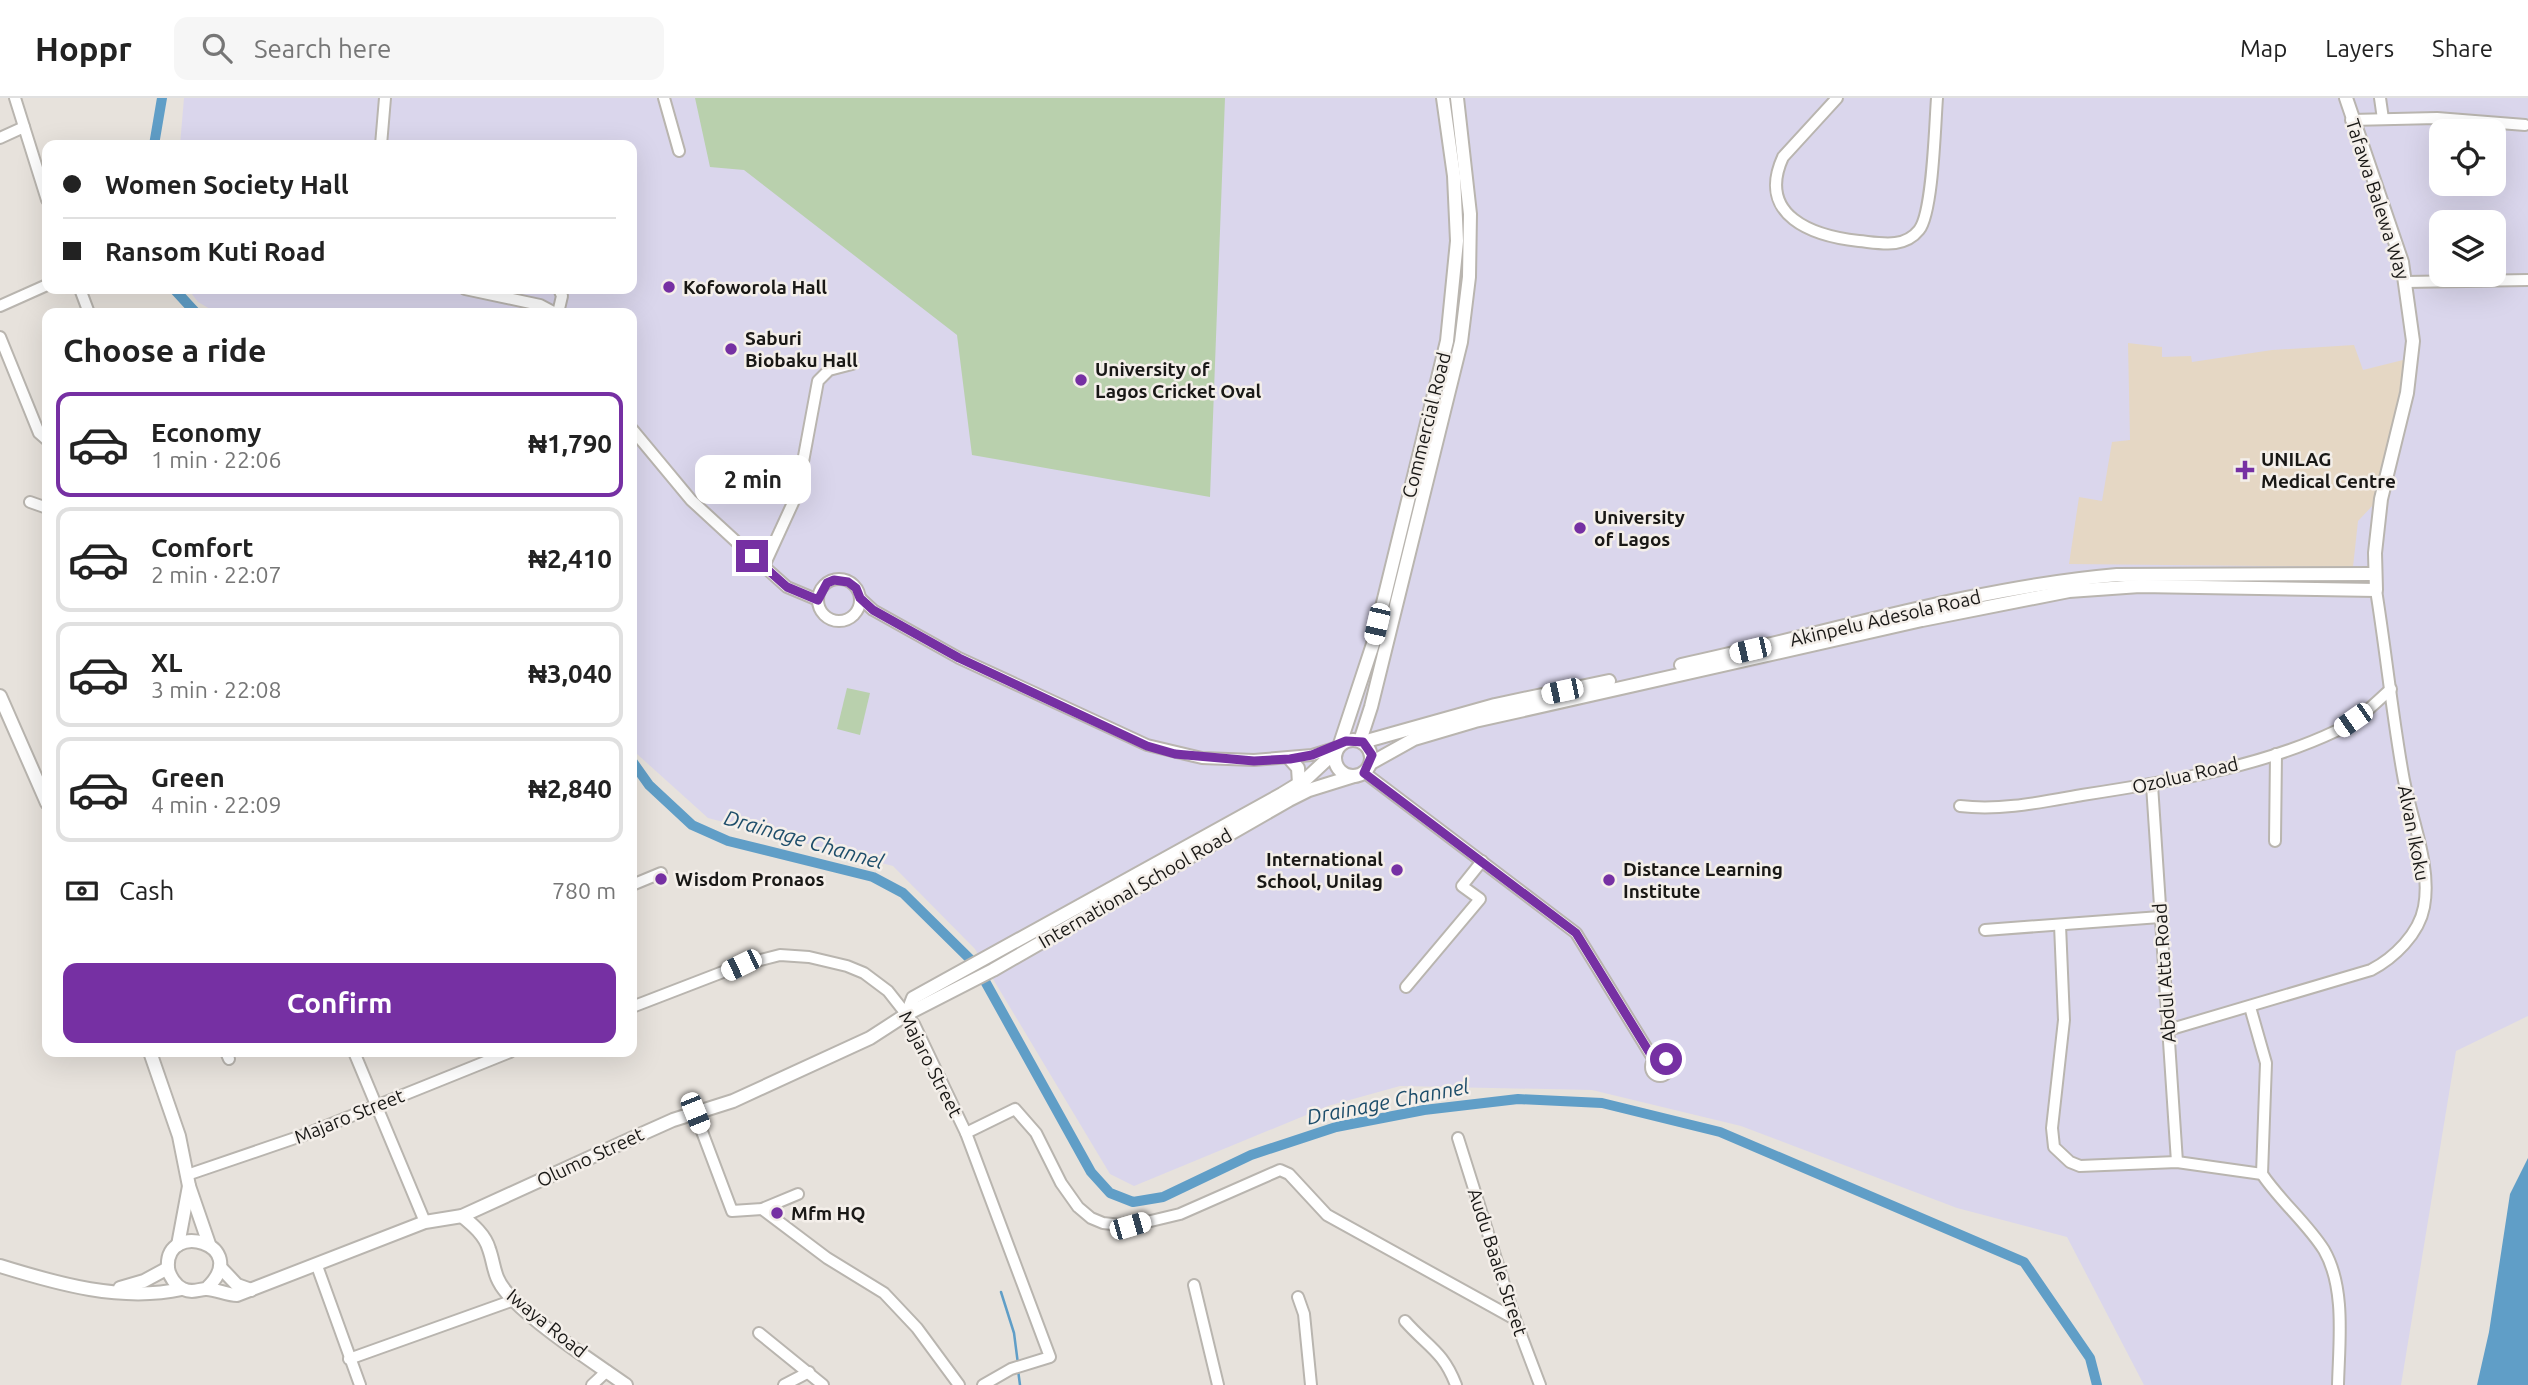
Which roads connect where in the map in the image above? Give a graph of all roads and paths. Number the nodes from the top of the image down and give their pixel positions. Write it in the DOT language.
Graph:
graph roads {
  1 [pos="15,98"];
  2 [pos="385,98"];
  3 [pos="664,98"];
  4 [pos="1443,98"];
  5 [pos="1457,98"];
  6 [pos="1837,98"];
  7 [pos="1937,98"];
  8 [pos="2346,98"];
  9 [pos="2379,98"];
  10 [pos="2382,119"];
  11 [pos="2351,120"];
  12 [pos="2525,125"];
  13 [pos="24,127"];
  14 [pos="0,138"];
  15 [pos="381,140"];
  16 [pos="679,151"];
  17 [pos="42,184"];
  18 [pos="2528,280"];
  19 [pos="2406,282"];
  20 [pos="42,287"];
  21 [pos="488,294"];
  22 [pos="0,306"];
  23 [pos="546,308"];
  24 [pos="0,337"];
  25 [pos="852,364"];
  26 [pos="42,436"];
  27 [pos="637,437"];
  28 [pos="30,502"];
  29 [pos="42,506"];
  30 [pos="764,566"];
  31 [pos="2375,574"];
  32 [pos="2376,590"];
  33 [pos="860,598"];
  34 [pos="818,600"];
  35 [pos="2391,688"];
  36 [pos="0,696"];
  37 [pos="1362,742"];
  38 [pos="1338,748"];
  39 [pos="2276,754"];
  40 [pos="1290,759"];
  41 [pos="1363,771"];
  42 [pos="42,778"];
  43 [pos="1299,783"];
  44 [pos="2152,785"];
  45 [pos="1960,806"];
  46 [pos="2275,841"];
  47 [pos="1482,861"];
  48 [pos="661,873"];
  49 [pos="637,883"];
  50 [pos="2161,917"];
  51 [pos="2060,925"];
  52 [pos="1984,930"];
  53 [pos="989,964"];
  54 [pos="1406,986"];
  55 [pos="637,1005"];
  56 [pos="2250,1007"];
  57 [pos="907,1014"];
  58 [pos="2168,1030"];
  59 [pos="152,1057"];
  60 [pos="356,1057"];
  61 [pos="497,1057"];
  62 [pos="1654,1060"];
  63 [pos="374,1105"];
  64 [pos="695,1113"];
  65 [pos="966,1133"];
  66 [pos="1458,1138"];
  67 [pos="2177,1162"];
  68 [pos="2262,1174"];
  69 [pos="188,1180"];
  70 [pos="798,1194"];
  71 [pos="762,1209"];
  72 [pos="462,1216"];
  73 [pos="425,1222"];
  74 [pos="209,1244"];
  75 [pos="178,1245"];
  76 [pos="0,1266"];
  77 [pos="317,1266"];
  78 [pos="220,1267"];
  79 [pos="168,1268"];
  80 [pos="1194,1285"];
  81 [pos="207,1288"];
  82 [pos="182,1289"];
  83 [pos="113,1290"];
  84 [pos="251,1290"];
  85 [pos="1298,1297"];
  86 [pos="514,1300"];
  87 [pos="1515,1319"];
  88 [pos="1405,1321"];
  89 [pos="759,1334"];
  90 [pos="349,1359"];
  91 [pos="607,1371"];
  92 [pos="808,1372"];
  93 [pos="360,1385"];
  94 [pos="592,1385"];
  95 [pos="626,1385"];
  96 [pos="784,1385"];
  97 [pos="822,1385"];
  98 [pos="959,1385"];
  99 [pos="983,1385"];
  100 [pos="1218,1385"];
  101 [pos="1311,1385"];
  102 [pos="1456,1385"];
  103 [pos="1540,1385"];
  104 [pos="2338,1385"];
  1 -- 13 [label="street"];
  2 -- 15 [label="street"];
  3 -- 16 [label="street"];
  4 -- 38 [label="street, Commercial Road"];
  5 -- 37 [label="street, Commercial Road"];
  6 -- 7 [label="street"];
  8 -- 11 [label="street, Tafawa Balewa Way"];
  9 -- 10 [label="street"];
  10 -- 11 [label="street"];
  10 -- 12 [label="street"];
  11 -- 19 [label="street, Tafawa Balewa Way"];
  13 -- 14 [label="street"];
  13 -- 17 [label="street"];
  18 -- 19 [label="street"];
  19 -- 31 [label="street, Tafawa Balewa Way"];
  20 -- 22 [label="street"];
  21 -- 23 [label="street"];
  24 -- 26 [label="street"];
  25 -- 30 [label="street"];
  27 -- 30 [label="street"];
  28 -- 29 [label="street"];
  30 -- 34 [label="street"];
  31 -- 32 [label="street, Tafawa Balewa Way"];
  31 -- 37 [label="street, Akinpelu Adesola Road"];
  32 -- 35 [label="street, Alvan Ikoku"];
  32 -- 41 [label="street, Akinpelu Adesola Road"];
  33 -- 34 [label="street"];
  33 -- 34 [label="street"];
  33 -- 40 [label="street"];
  35 -- 39 [label="street, Ozolua Road"];
  35 -- 56 [label="street, Alvan Ikoku"];
  36 -- 42 [label="street"];
  37 -- 38 [label="street"];
  37 -- 41 [label="street"];
  38 -- 40 [label="street"];
  38 -- 41 [label="street"];
  38 -- 43 [label="street, International School Road"];
  39 -- 44 [label="street, Ozolua Road"];
  39 -- 46 [label="street"];
  40 -- 43 [label="street"];
  41 -- 47 [label="street"];
  41 -- 53 [label="street, International School Road"];
  43 -- 53 [label="street, International School Road"];
  44 -- 45 [label="street, Ozolua Road"];
  44 -- 50 [label="street, Abdul Atta Road"];
  47 -- 54 [label="street"];
  47 -- 62 [label="street"];
  48 -- 49 [label="street"];
  50 -- 51 [label="street"];
  50 -- 58 [label="street, Abdul Atta Road"];
  51 -- 52 [label="street"];
  51 -- 67 [label="street"];
  53 -- 57 [label="street, International School Road"];
  55 -- 57 [label="street, Majaro Street"];
  56 -- 58 [label="street, Alvan Ikoku"];
  56 -- 68 [label="street"];
  57 -- 64 [label="street, Olumo Street"];
  57 -- 65 [label="street, Majaro Street"];
  58 -- 67 [label="street, Abdul Atta Road"];
  59 -- 69 [label="street"];
  60 -- 63 [label="street"];
  61 -- 63 [label="street, Majaro Street"];
  63 -- 69 [label="street, Majaro Street"];
  63 -- 73 [label="street"];
  64 -- 71 [label="street"];
  64 -- 72 [label="street, Olumo Street"];
  65 -- 87 [label="street"];
  65 -- 99 [label="street, Majaro Street"];
  66 -- 87 [label="street, Audu Baale Street"];
  67 -- 68 [label="street"];
  68 -- 104 [label="street"];
  69 -- 74 [label="street"];
  69 -- 75 [label="street"];
  70 -- 71 [label="street"];
  71 -- 98 [label="street"];
  72 -- 73 [label="street, Olumo Street"];
  72 -- 86 [label="street, Iwaya Road"];
  73 -- 77 [label="street, Olumo Street"];
  74 -- 75 [label="street"];
  74 -- 78 [label="street"];
  75 -- 79 [label="street"];
  76 -- 83 [label="street"];
  77 -- 84 [label="street, Olumo Street"];
  77 -- 90 [label="street"];
  78 -- 81 [label="street"];
  78 -- 84 [label="street"];
  79 -- 82 [label="street"];
  79 -- 83 [label="street"];
  80 -- 100 [label="street"];
  81 -- 82 [label="street"];
  81 -- 84 [label="street, Olumo Street"];
  82 -- 83 [label="street"];
  85 -- 101 [label="street"];
  86 -- 90 [label="street"];
  86 -- 91 [label="street, Iwaya Road"];
  87 -- 103 [label="street, Audu Baale Street"];
  88 -- 102 [label="street"];
  89 -- 92 [label="street"];
  90 -- 93 [label="street"];
  91 -- 94 [label="street"];
  91 -- 95 [label="street, Iwaya Road"];
  92 -- 96 [label="street"];
  92 -- 97 [label="street"];
}
